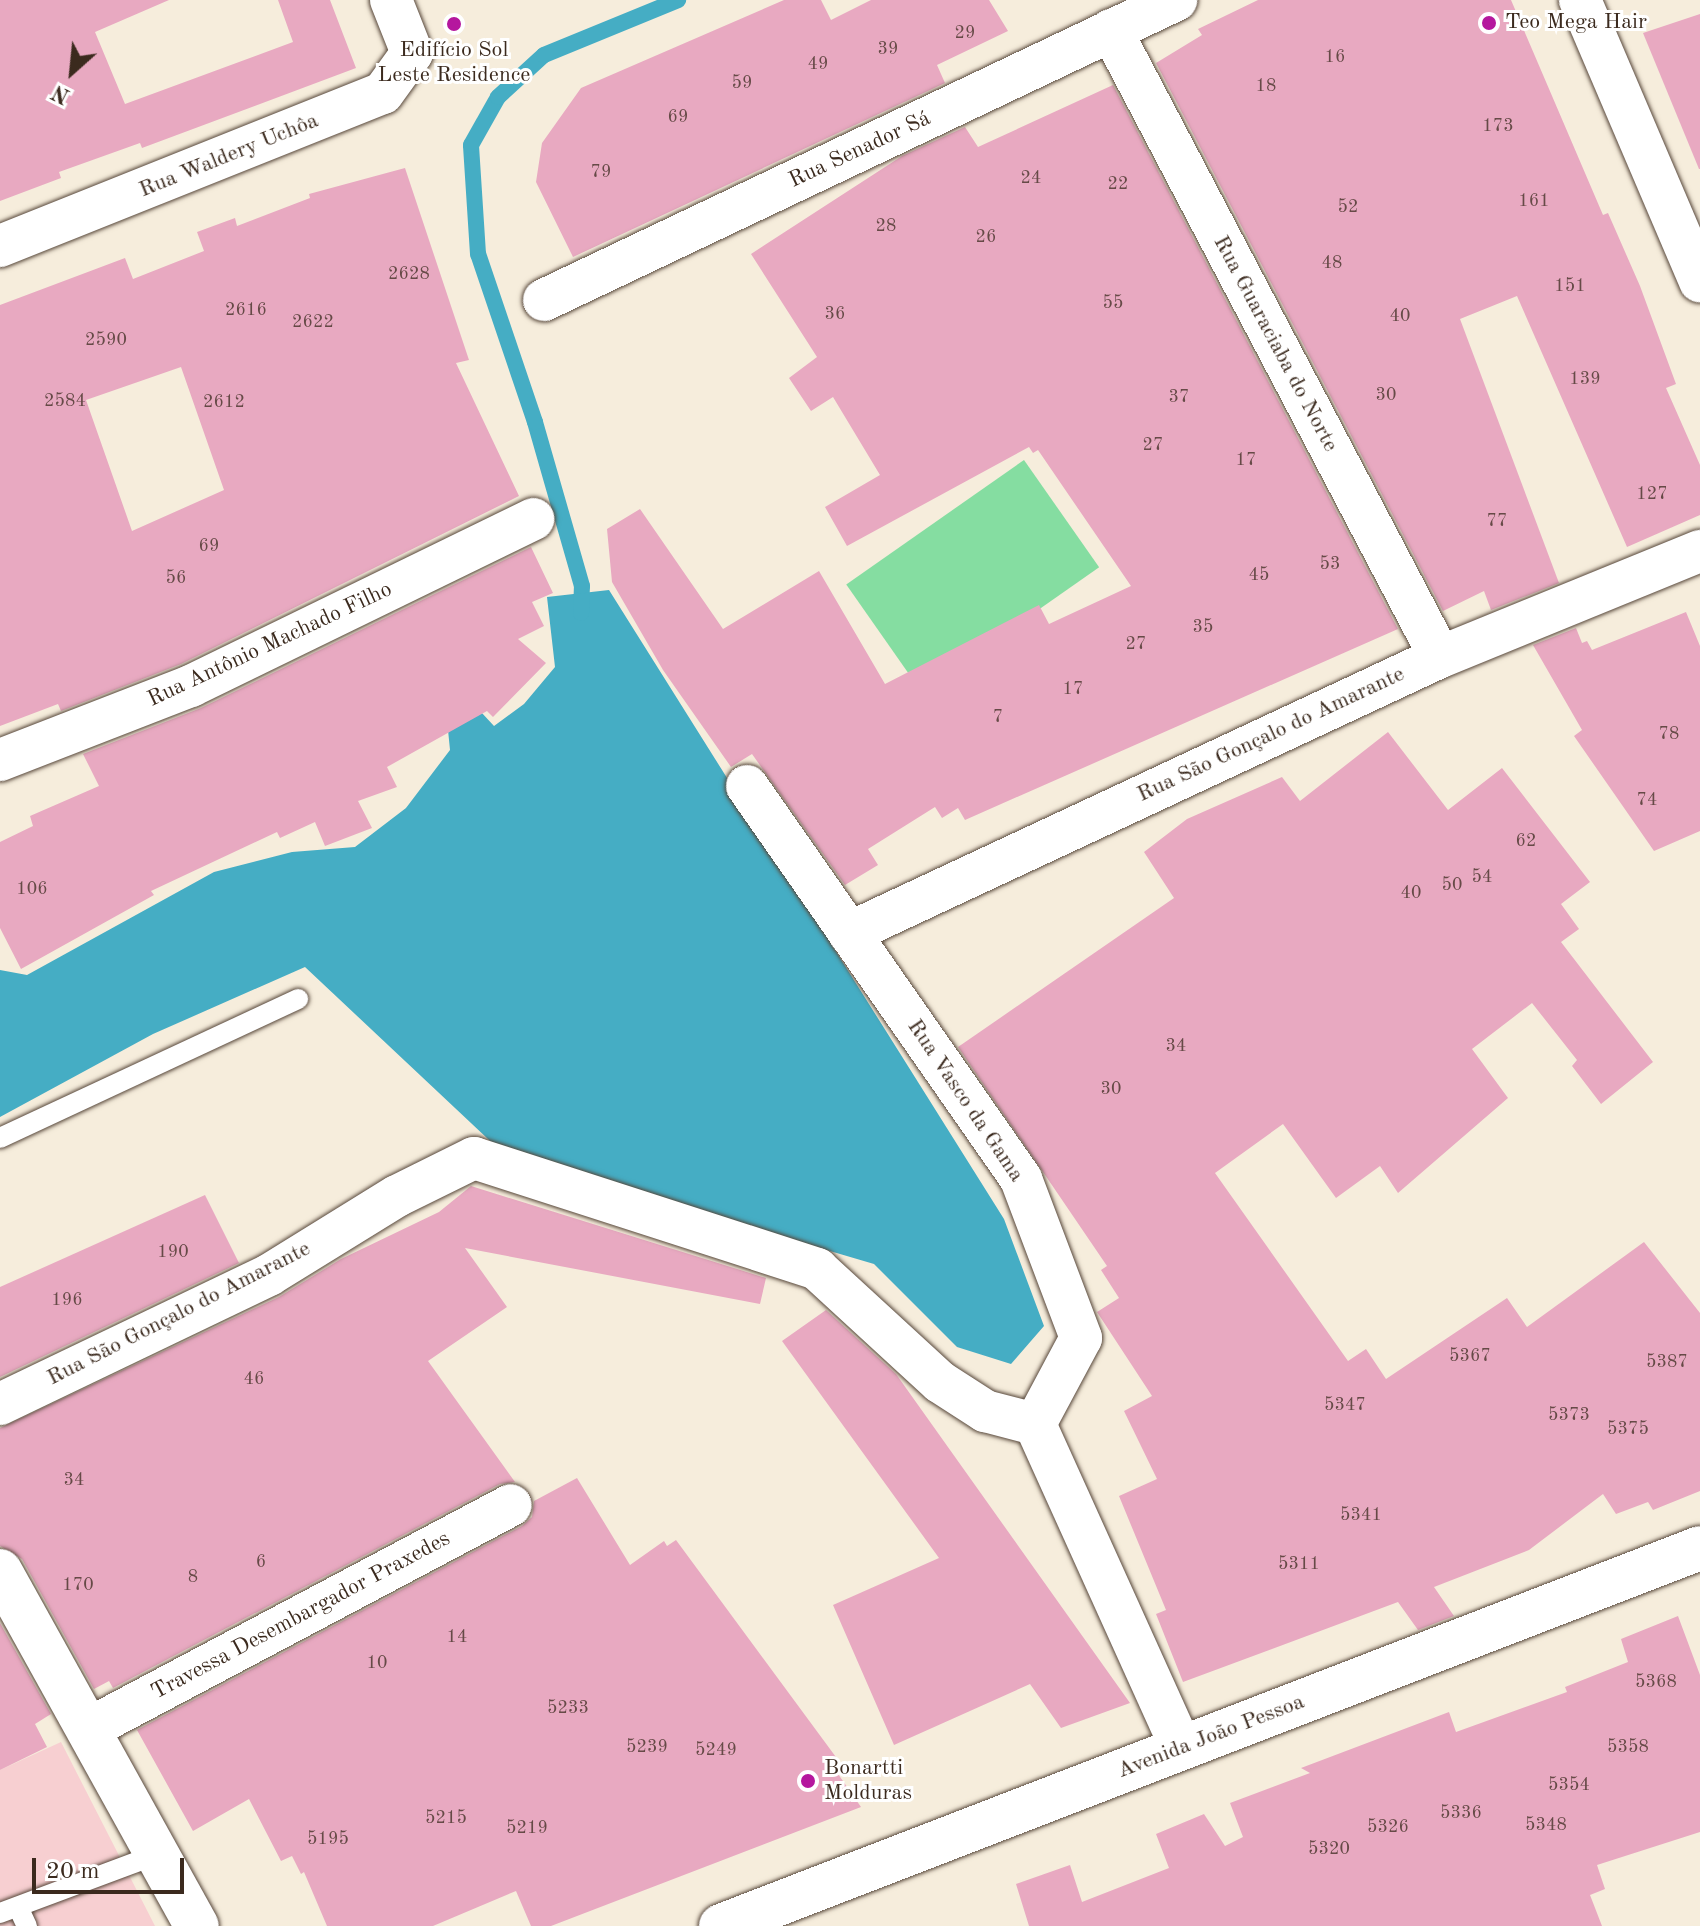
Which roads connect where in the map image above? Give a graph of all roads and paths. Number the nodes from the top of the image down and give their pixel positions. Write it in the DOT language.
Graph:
graph roads {
  1 [pos="1176,0"];
  2 [pos="1580,0"];
  3 [pos="396,13"];
  4 [pos="1111,30"];
  5 [pos="0,246"];
  6 [pos="1700,282"];
  7 [pos="544,300"];
  8 [pos="534,519"];
  9 [pos="1700,551"];
  10 [pos="1440,657"];
  11 [pos="0,760"];
  12 [pos="747,786"];
  13 [pos="849,933"];
  14 [pos="298,999"];
  15 [pos="0,1138"];
  16 [pos="0,1404"];
  17 [pos="1035,1424"];
  18 [pos="511,1505"];
  19 [pos="1700,1548"];
  20 [pos="0,1571"];
  21 [pos="90,1728"];
  22 [pos="1181,1748"];
  23 [pos="158,1854"];
  24 [pos="9,1910"];
  25 [pos="27,1926"];
  26 [pos="197,1926"];
  27 [pos="721,1926"];
  1 -- 4 [label="street, Rua Senador Sá"];
  2 -- 6 [label="street"];
  3 -- 5 [label="street, Rua Waldery Uchôa"];
  4 -- 7 [label="street, Rua Senador Sá"];
  4 -- 10 [label="street, Rua Guaraciaba do Norte"];
  8 -- 11 [label="street, Rua Antônio Machado Filho"];
  9 -- 10 [label="street, Rua São Gonçalo do Amarante"];
  10 -- 13 [label="street, Rua São Gonçalo do Amarante"];
  12 -- 13 [label="street, Rua Vasco da Gama"];
  13 -- 17 [label="street, Rua Vasco da Gama"];
  14 -- 15 [label="lane"];
  16 -- 17 [label="street, Rua São Gonçalo do Amarante"];
  17 -- 22 [label="street"];
  18 -- 21 [label="street, Travessa Desembargador Praxedes"];
  19 -- 22 [label="main road, Avenida João Pessoa"];
  20 -- 21 [label="main road"];
  21 -- 23 [label="main road"];
  22 -- 27 [label="main road, Avenida João Pessoa"];
  23 -- 24 [label="lane"];
  23 -- 26 [label="main road"];
  24 -- 25 [label="lane"];
}
